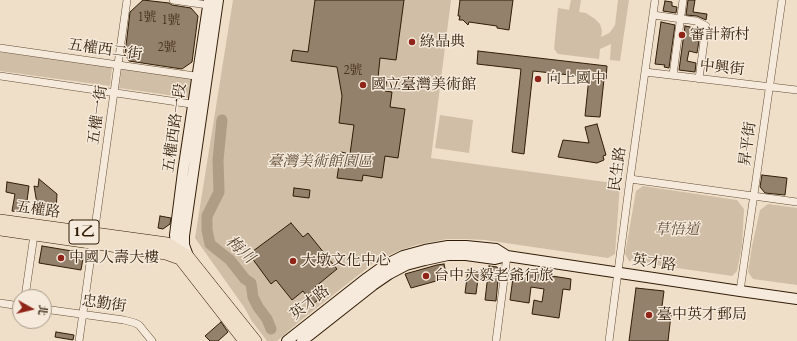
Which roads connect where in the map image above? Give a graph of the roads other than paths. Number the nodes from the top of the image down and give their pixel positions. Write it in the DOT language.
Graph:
graph roads {
  1 [pos="127,0"];
  2 [pos="173,0"];
  3 [pos="218,0"];
  4 [pos="655,0"];
  5 [pos="683,0"];
  6 [pos="782,0"];
  7 [pos="208,3"];
  8 [pos="653,15"];
  9 [pos="680,19"];
  10 [pos="0,48"];
  11 [pos="118,65"];
  12 [pos="645,72"];
  13 [pos="673,75"];
  14 [pos="0,76"];
  15 [pos="202,77"];
  16 [pos="699,78"];
  17 [pos="769,86"];
  18 [pos="797,90"];
  19 [pos="114,93"];
  20 [pos="198,105"];
  21 [pos="630,179"];
  22 [pos="754,196"];
  23 [pos="797,202"];
  24 [pos="0,220"];
  25 [pos="0,230"];
  26 [pos="34,235"];
  27 [pos="93,238"];
  28 [pos="177,248"];
  29 [pos="507,256"];
  30 [pos="617,273"];
  31 [pos="26,289"];
  32 [pos="740,291"];
  33 [pos="797,299"];
  34 [pos="0,303"];
  35 [pos="12,305"];
  36 [pos="52,310"];
  37 [pos="83,314"];
  38 [pos="79,341"];
  39 [pos="152,341"];
  40 [pos="244,341"];
  41 [pos="256,341"];
  42 [pos="287,341"];
  43 [pos="302,341"];
  44 [pos="496,341"];
  45 [pos="609,341"];
  1 -- 11 [label="street, 五權一街"];
  2 -- 7 [label="street"];
  3 -- 15 [label="main road, 五權西路一段"];
  4 -- 8 [label="street, 民生路"];
  5 -- 9 [label="street"];
  6 -- 17 [label="street, 昇平街"];
  7 -- 15 [label="main road, 五權西路一段"];
  8 -- 9 [label="street"];
  8 -- 12 [label="street, 民生路"];
  9 -- 13 [label="street"];
  9 -- 16 [label="street"];
  10 -- 11 [label="street, 五權西二街"];
  11 -- 15 [label="street, 五權西二街"];
  11 -- 19 [label="street, 五權一街"];
  12 -- 13 [label="street, 中興街"];
  12 -- 21 [label="street, 民生路"];
  13 -- 16 [label="street, 中興街"];
  14 -- 19 [label="street"];
  15 -- 20 [label="main road, 五權西路一段"];
  16 -- 17 [label="street, 中興街"];
  17 -- 18 [label="street, 中興街"];
  17 -- 22 [label="street, 昇平街"];
  19 -- 20 [label="street"];
  19 -- 27 [label="street, 五權一街"];
  20 -- 28 [label="main road, 五權西路一段"];
  21 -- 22 [label="street"];
  21 -- 30 [label="street, 民生路"];
  22 -- 23 [label="street"];
  22 -- 32 [label="street, 昇平街"];
  24 -- 27 [label="main road, 五權路 / 1乙"];
  25 -- 26 [label="main road, 五權路 / 1乙"];
  26 -- 27 [label="main road, 五權路 / 1乙"];
  26 -- 31 [label="street"];
  27 -- 28 [label="main road, 五權路 / 1乙"];
  27 -- 37 [label="street, 五權一街"];
  28 -- 40 [label="main road"];
  28 -- 41 [label="main road"];
  29 -- 30 [label="main road, 英才路"];
  29 -- 42 [label="main road, 英才路"];
  29 -- 43 [label="main road, 英才路"];
  29 -- 44 [label="street"];
  30 -- 32 [label="main road, 英才路"];
  30 -- 45 [label="street, 民生路"];
  32 -- 33 [label="main road, 英才路"];
  34 -- 35 [label="street"];
  36 -- 37 [label="street, 忠勤街"];
  37 -- 38 [label="street, 五權一街"];
  37 -- 39 [label="street, 忠勤街"];
}
